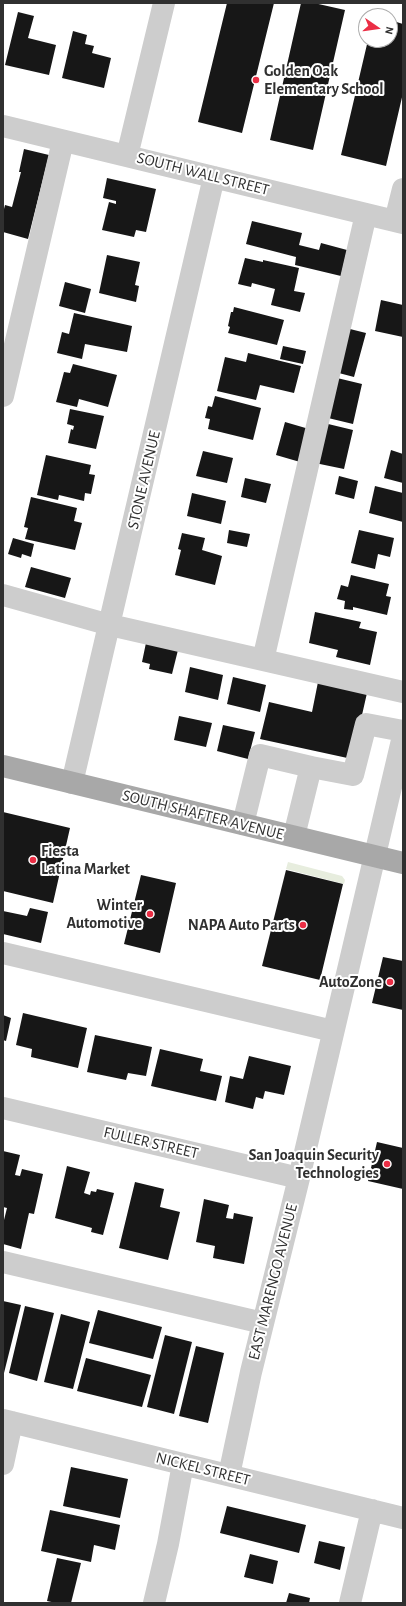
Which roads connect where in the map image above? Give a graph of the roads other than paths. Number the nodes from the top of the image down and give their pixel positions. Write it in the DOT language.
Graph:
graph roads {
  1 [pos="164,3"];
  2 [pos="3,126"];
  3 [pos="63,141"];
  4 [pos="126,156"];
  5 [pos="214,177"];
  6 [pos="403,189"];
  7 [pos="366,214"];
  8 [pos="399,222"];
  9 [pos="3,396"];
  10 [pos="3,595"];
  11 [pos="110,625"];
  12 [pos="263,660"];
  13 [pos="403,692"];
  14 [pos="403,732"];
  15 [pos="403,736"];
  16 [pos="3,766"];
  17 [pos="311,767"];
  18 [pos="72,783"];
  19 [pos="396,794"];
  20 [pos="243,824"];
  21 [pos="294,836"];
  22 [pos="375,856"];
  23 [pos="403,863"];
  24 [pos="3,953"];
  25 [pos="333,1031"];
  26 [pos="3,1108"];
  27 [pos="299,1178"];
  28 [pos="3,1262"];
  29 [pos="263,1323"];
  30 [pos="8,1421"];
  31 [pos="3,1464"];
  32 [pos="183,1464"];
  33 [pos="229,1475"];
  34 [pos="372,1510"];
  35 [pos="403,1518"];
  36 [pos="154,1603"];
  37 [pos="350,1603"];
  1 -- 4 [label="street"];
  2 -- 3 [label="street, SOUTH WALL STREET"];
  3 -- 4 [label="street, SOUTH WALL STREET"];
  3 -- 9 [label="street"];
  4 -- 5 [label="street, SOUTH WALL STREET"];
  5 -- 7 [label="street, SOUTH WALL STREET"];
  5 -- 11 [label="street, STONE AVENUE"];
  6 -- 8 [label="street"];
  7 -- 8 [label="street, SOUTH WALL STREET"];
  7 -- 12 [label="street"];
  10 -- 11 [label="street"];
  11 -- 12 [label="street"];
  11 -- 18 [label="street, STONE AVENUE"];
  12 -- 13 [label="street"];
  14 -- 17 [label="street"];
  15 -- 19 [label="street, EAST MARENGO AVENUE"];
  16 -- 18 [label="main road, SOUTH SHAFTER AVENUE"];
  17 -- 20 [label="street"];
  17 -- 21 [label="street"];
  18 -- 20 [label="main road, SOUTH SHAFTER AVENUE"];
  19 -- 22 [label="street, EAST MARENGO AVENUE"];
  20 -- 21 [label="main road, SOUTH SHAFTER AVENUE"];
  21 -- 22 [label="main road, SOUTH SHAFTER AVENUE"];
  22 -- 23 [label="main road, SOUTH SHAFTER AVENUE"];
  22 -- 25 [label="street, EAST MARENGO AVENUE"];
  24 -- 25 [label="street"];
  25 -- 27 [label="street, EAST MARENGO AVENUE"];
  26 -- 27 [label="street, FULLER STREET"];
  27 -- 29 [label="street, EAST MARENGO AVENUE"];
  28 -- 29 [label="street"];
  29 -- 33 [label="street, EAST MARENGO AVENUE"];
  30 -- 31 [label="street"];
  30 -- 32 [label="street, NICKEL STREET"];
  32 -- 33 [label="street, NICKEL STREET"];
  32 -- 36 [label="street"];
  33 -- 34 [label="street, NICKEL STREET"];
  34 -- 35 [label="street, NICKEL STREET"];
  34 -- 37 [label="street"];
}
